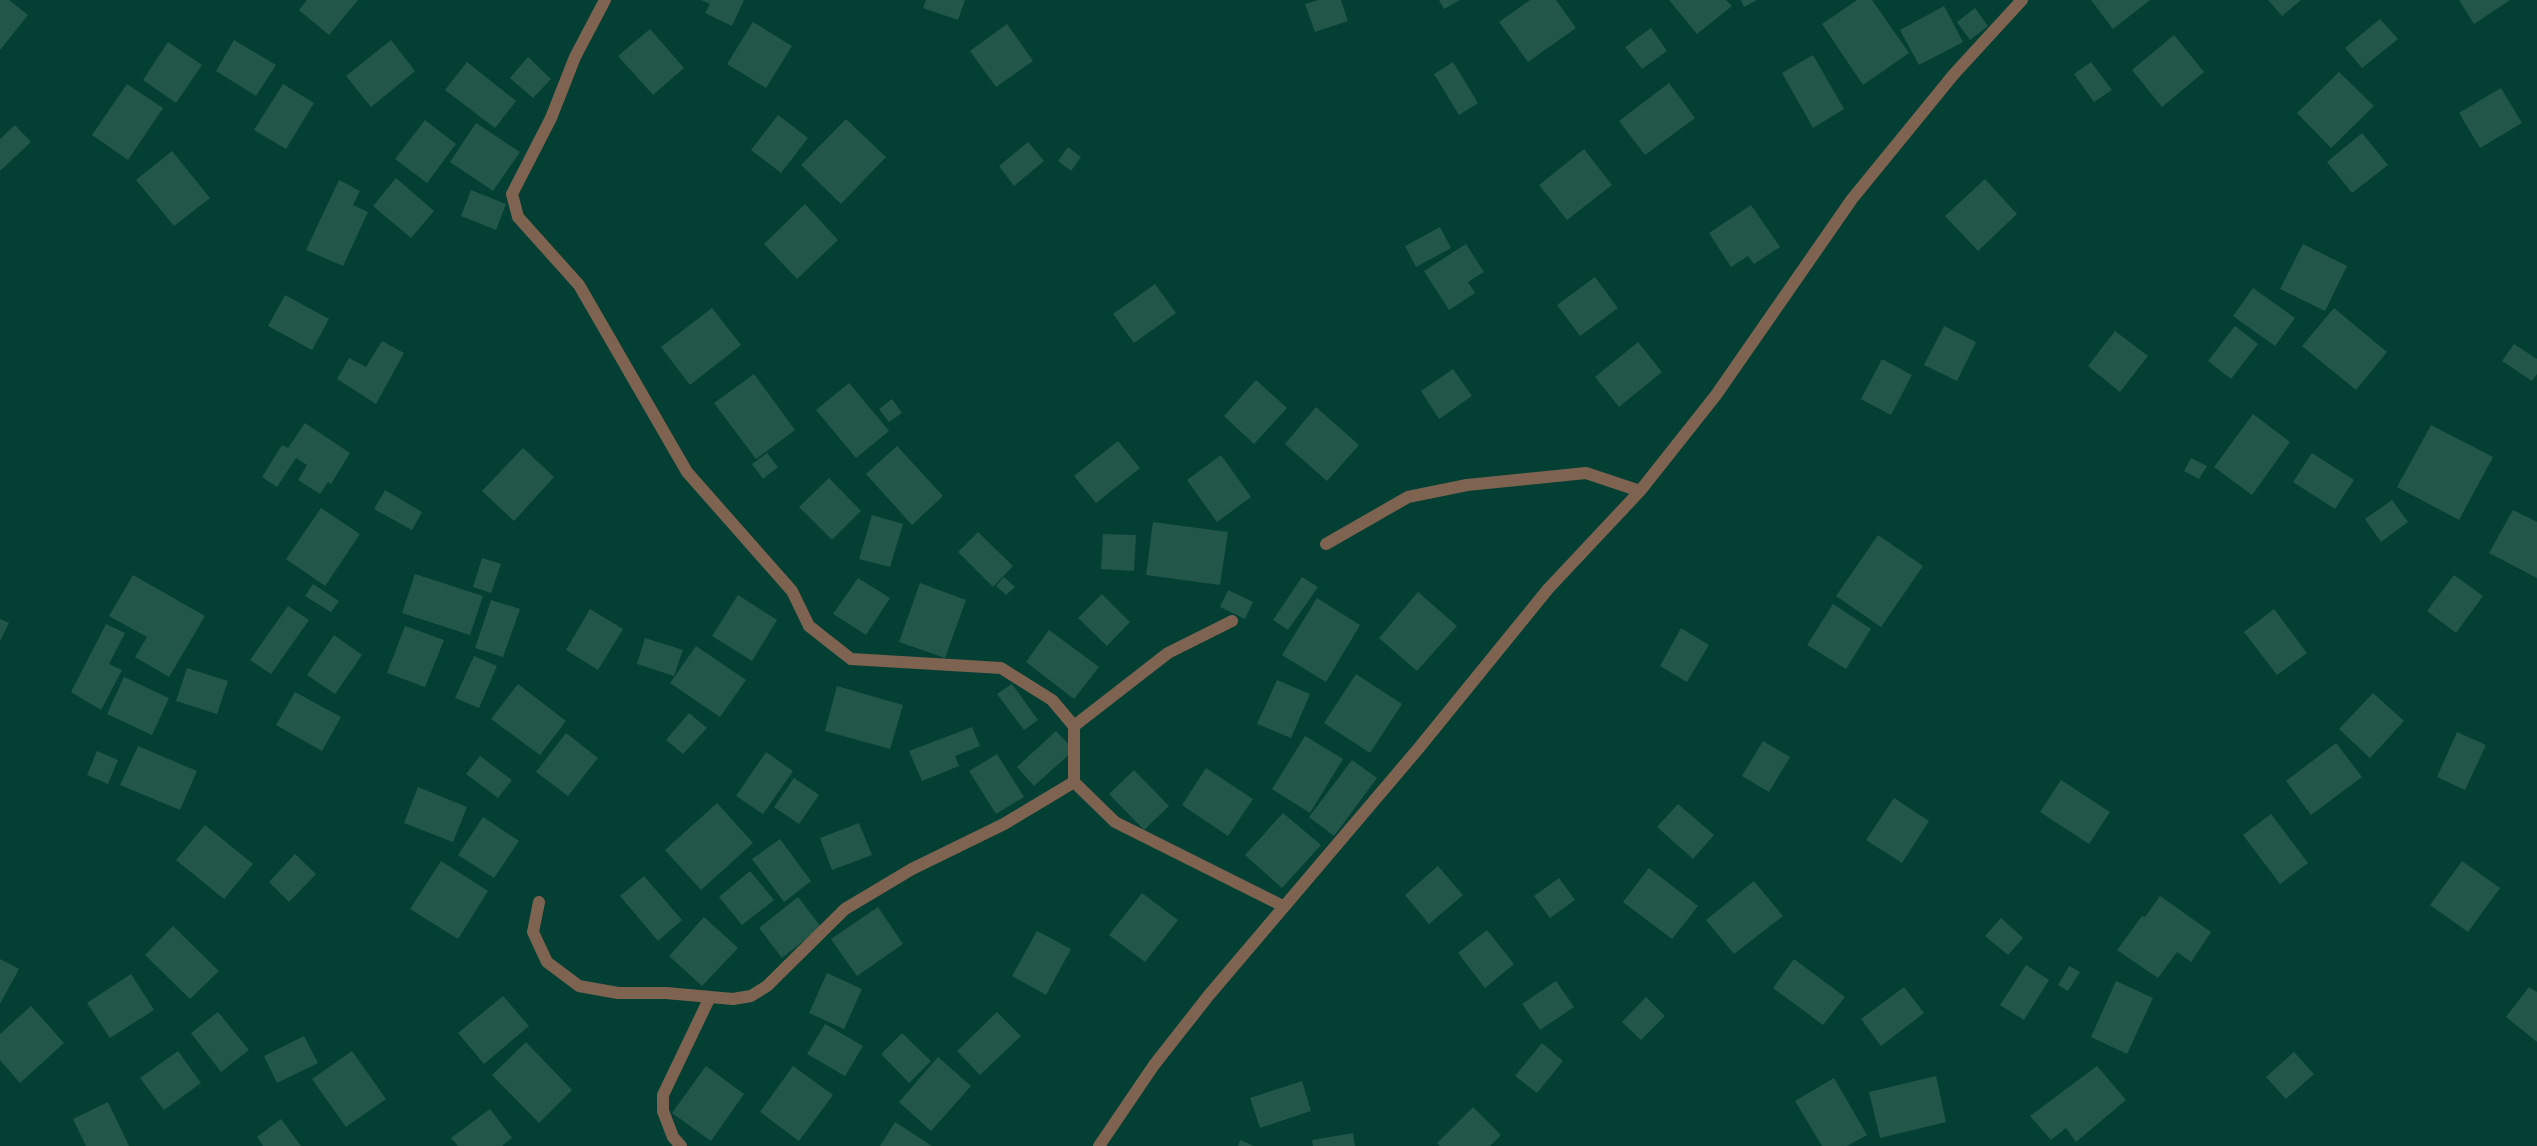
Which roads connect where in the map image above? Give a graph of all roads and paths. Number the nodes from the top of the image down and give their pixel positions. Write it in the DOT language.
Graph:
graph roads {
  1 [pos="605,0"];
  2 [pos="2022,0"];
  3 [pos="1640,491"];
  4 [pos="1326,544"];
  5 [pos="1232,620"];
  6 [pos="1074,726"];
  7 [pos="1074,782"];
  8 [pos="539,902"];
  9 [pos="1282,906"];
  10 [pos="710,997"];
  11 [pos="681,1146"];
  12 [pos="1098,1146"];
  1 -- 6 [label="street"];
  2 -- 3 [label="street"];
  3 -- 4 [label="street"];
  3 -- 9 [label="street"];
  5 -- 6 [label="street"];
  6 -- 7 [label="street"];
  7 -- 9 [label="street"];
  7 -- 10 [label="street"];
  8 -- 10 [label="street"];
  9 -- 12 [label="street"];
  10 -- 11 [label="street"];
}
